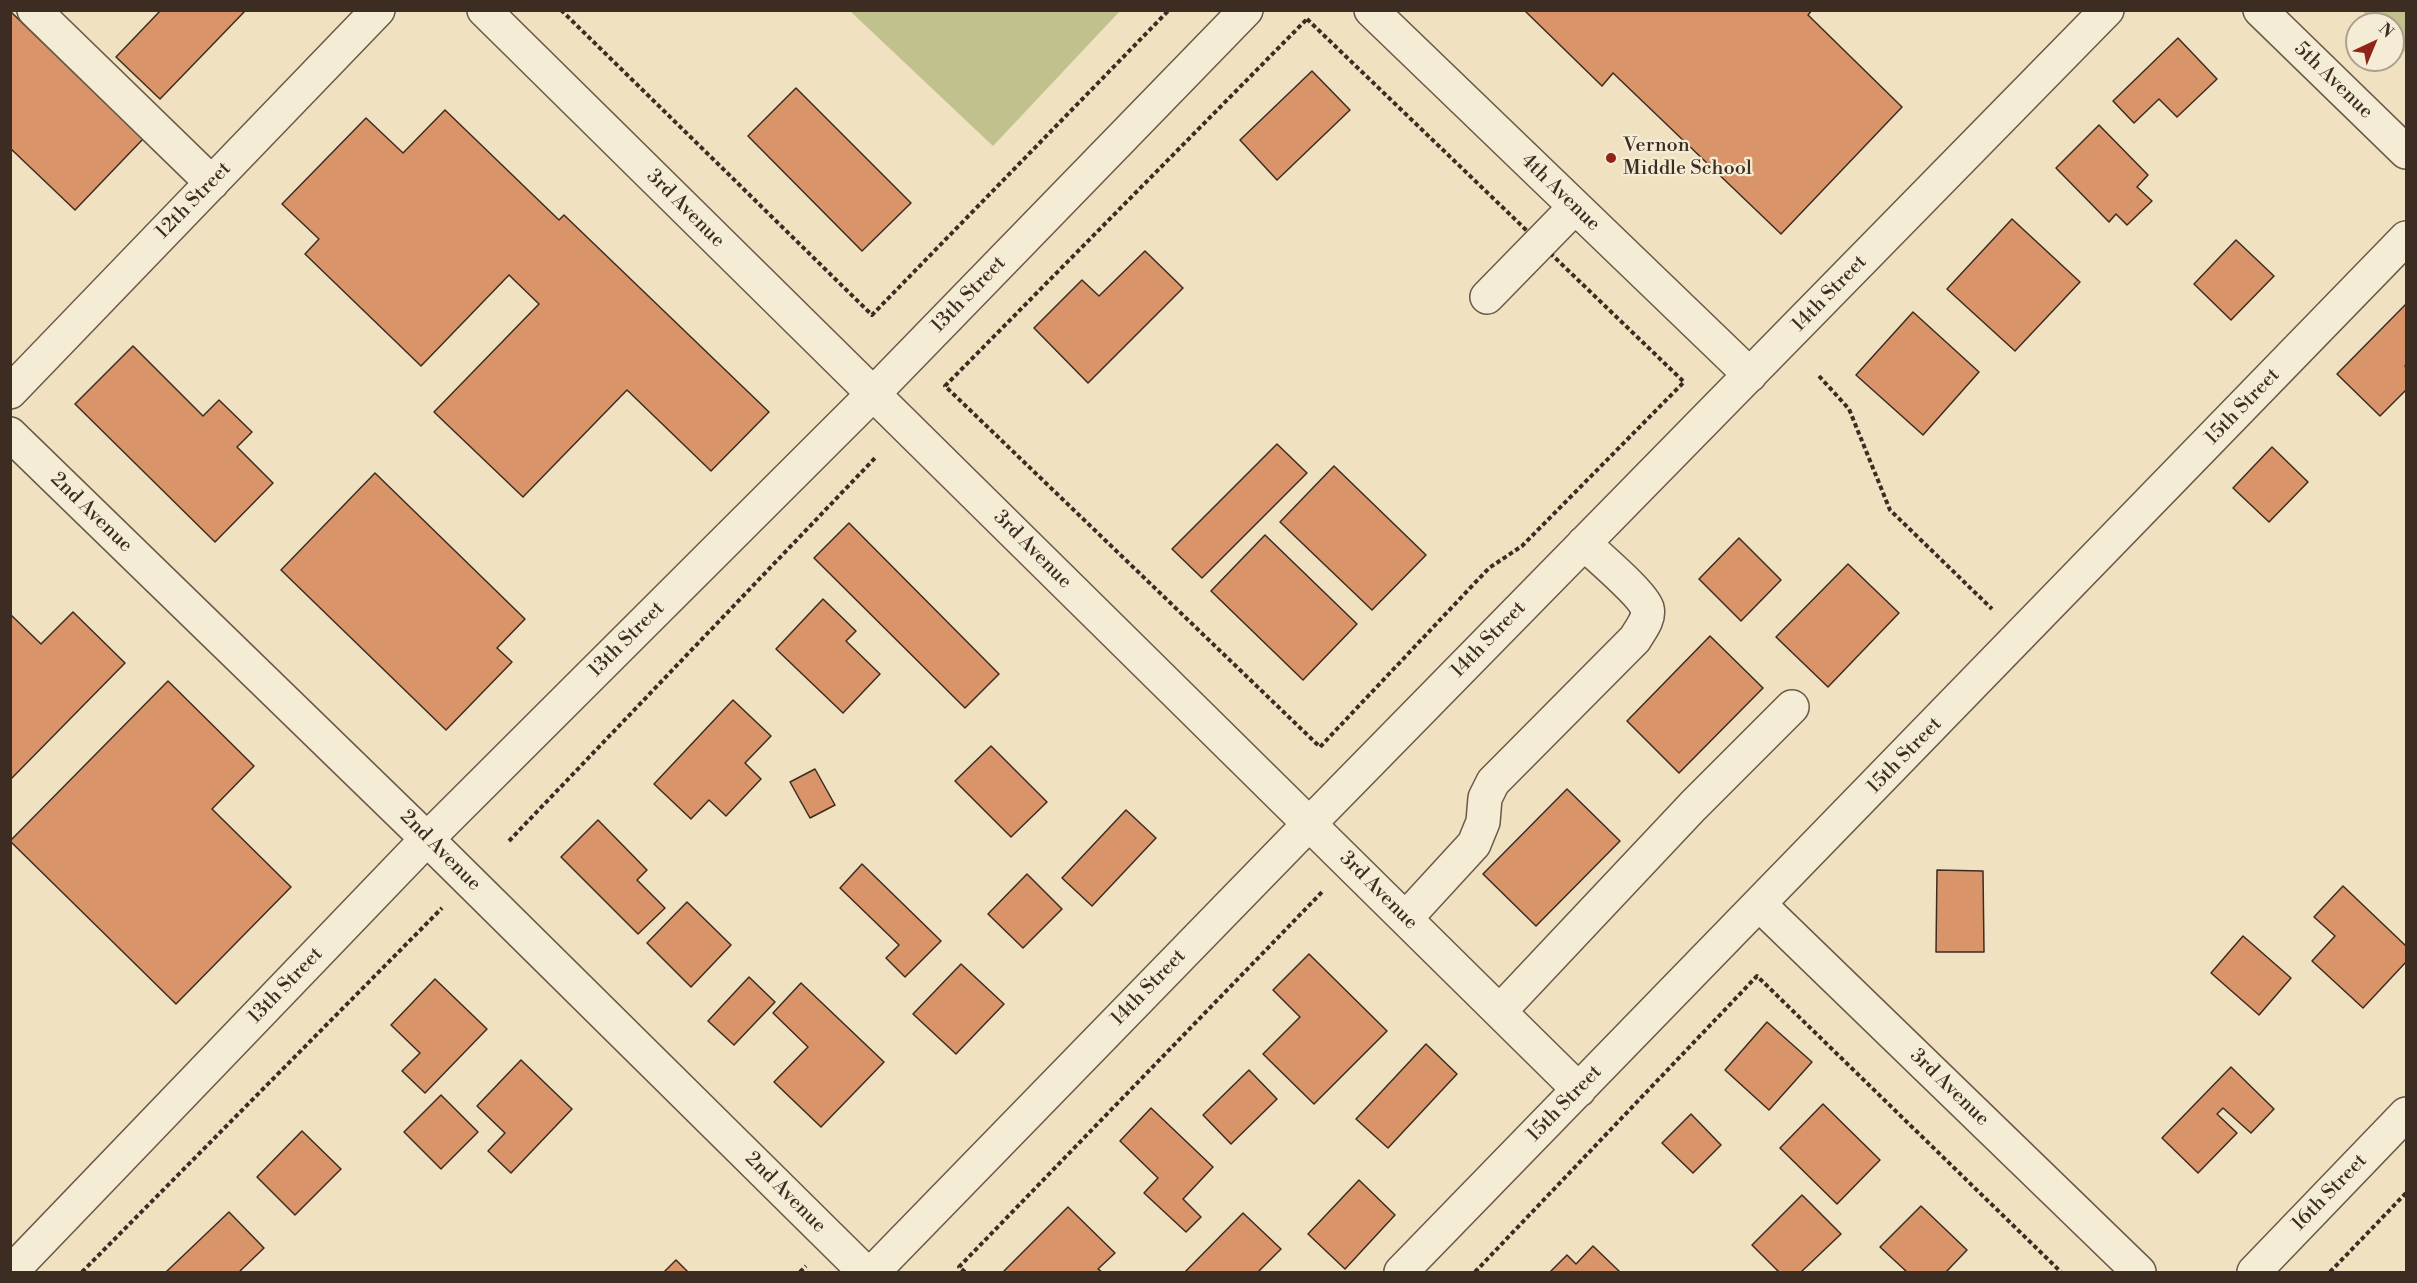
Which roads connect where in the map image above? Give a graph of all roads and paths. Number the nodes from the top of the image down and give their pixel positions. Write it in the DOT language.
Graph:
graph roads {
  1 [pos="34,10"];
  2 [pos="378,10"];
  3 [pos="484,10"];
  4 [pos="561,10"];
  5 [pos="1169,10"];
  6 [pos="1246,10"];
  7 [pos="1371,10"];
  8 [pos="2107,10"];
  9 [pos="2260,10"];
  10 [pos="2406,152"];
  11 [pos="212,183"];
  12 [pos="1574,208"];
  13 [pos="2406,238"];
  14 [pos="1540,242"];
  15 [pos="1487,297"];
  16 [pos="1750,375"];
  17 [pos="1819,376"];
  18 [pos="10,392"];
  19 [pos="873,394"];
  20 [pos="10,434"];
  21 [pos="875,458"];
  22 [pos="1584,543"];
  23 [pos="1992,609"];
  24 [pos="1792,707"];
  25 [pos="1310,822"];
  26 [pos="427,839"];
  27 [pos="509,841"];
  28 [pos="1326,889"];
  29 [pos="1760,904"];
  30 [pos="443,907"];
  31 [pos="1406,918"];
  32 [pos="1500,1011"];
  33 [pos="1579,1090"];
  34 [pos="2406,1114"];
  35 [pos="2406,1192"];
  36 [pos="11,1272"];
  37 [pos="82,1272"];
  38 [pos="865,1272"];
  39 [pos="873,1272"];
  40 [pos="964,1272"];
  41 [pos="1401,1272"];
  42 [pos="1475,1272"];
  43 [pos="2061,1272"];
  44 [pos="2139,1272"];
  45 [pos="2254,1272"];
  46 [pos="2330,1272"];
  1 -- 11 [label="street"];
  2 -- 11 [label="street, 12th Street"];
  3 -- 19 [label="street, 3rd Avenue"];
  4 -- 5 [label="path"];
  6 -- 19 [label="street, 13th Street"];
  7 -- 12 [label="street, 4th Avenue"];
  8 -- 16 [label="street, 14th Street"];
  9 -- 10 [label="street, 5th Avenue"];
  11 -- 18 [label="street, 12th Street"];
  12 -- 14 [label="street"];
  12 -- 16 [label="street, 4th Avenue"];
  13 -- 29 [label="street, 15th Street"];
  14 -- 14 [label="path"];
  14 -- 15 [label="street"];
  16 -- 22 [label="street, 14th Street"];
  17 -- 23 [label="path"];
  19 -- 25 [label="street, 3rd Avenue"];
  19 -- 26 [label="street, 13th Street"];
  20 -- 26 [label="street, 2nd Avenue"];
  21 -- 27 [label="path"];
  22 -- 25 [label="street, 14th Street"];
  22 -- 31 [label="street"];
  24 -- 32 [label="street"];
  25 -- 31 [label="street, 3rd Avenue"];
  25 -- 39 [label="street, 14th Street"];
  26 -- 36 [label="street, 13th Street"];
  26 -- 38 [label="street, 2nd Avenue"];
  28 -- 40 [label="path"];
  29 -- 33 [label="street, 15th Street"];
  29 -- 44 [label="street, 3rd Avenue"];
  30 -- 37 [label="path"];
  31 -- 32 [label="street, 3rd Avenue"];
  32 -- 33 [label="street, 3rd Avenue"];
  33 -- 41 [label="street, 15th Street"];
  34 -- 45 [label="street, 16th Street"];
  35 -- 46 [label="path"];
  42 -- 43 [label="path"];
}
